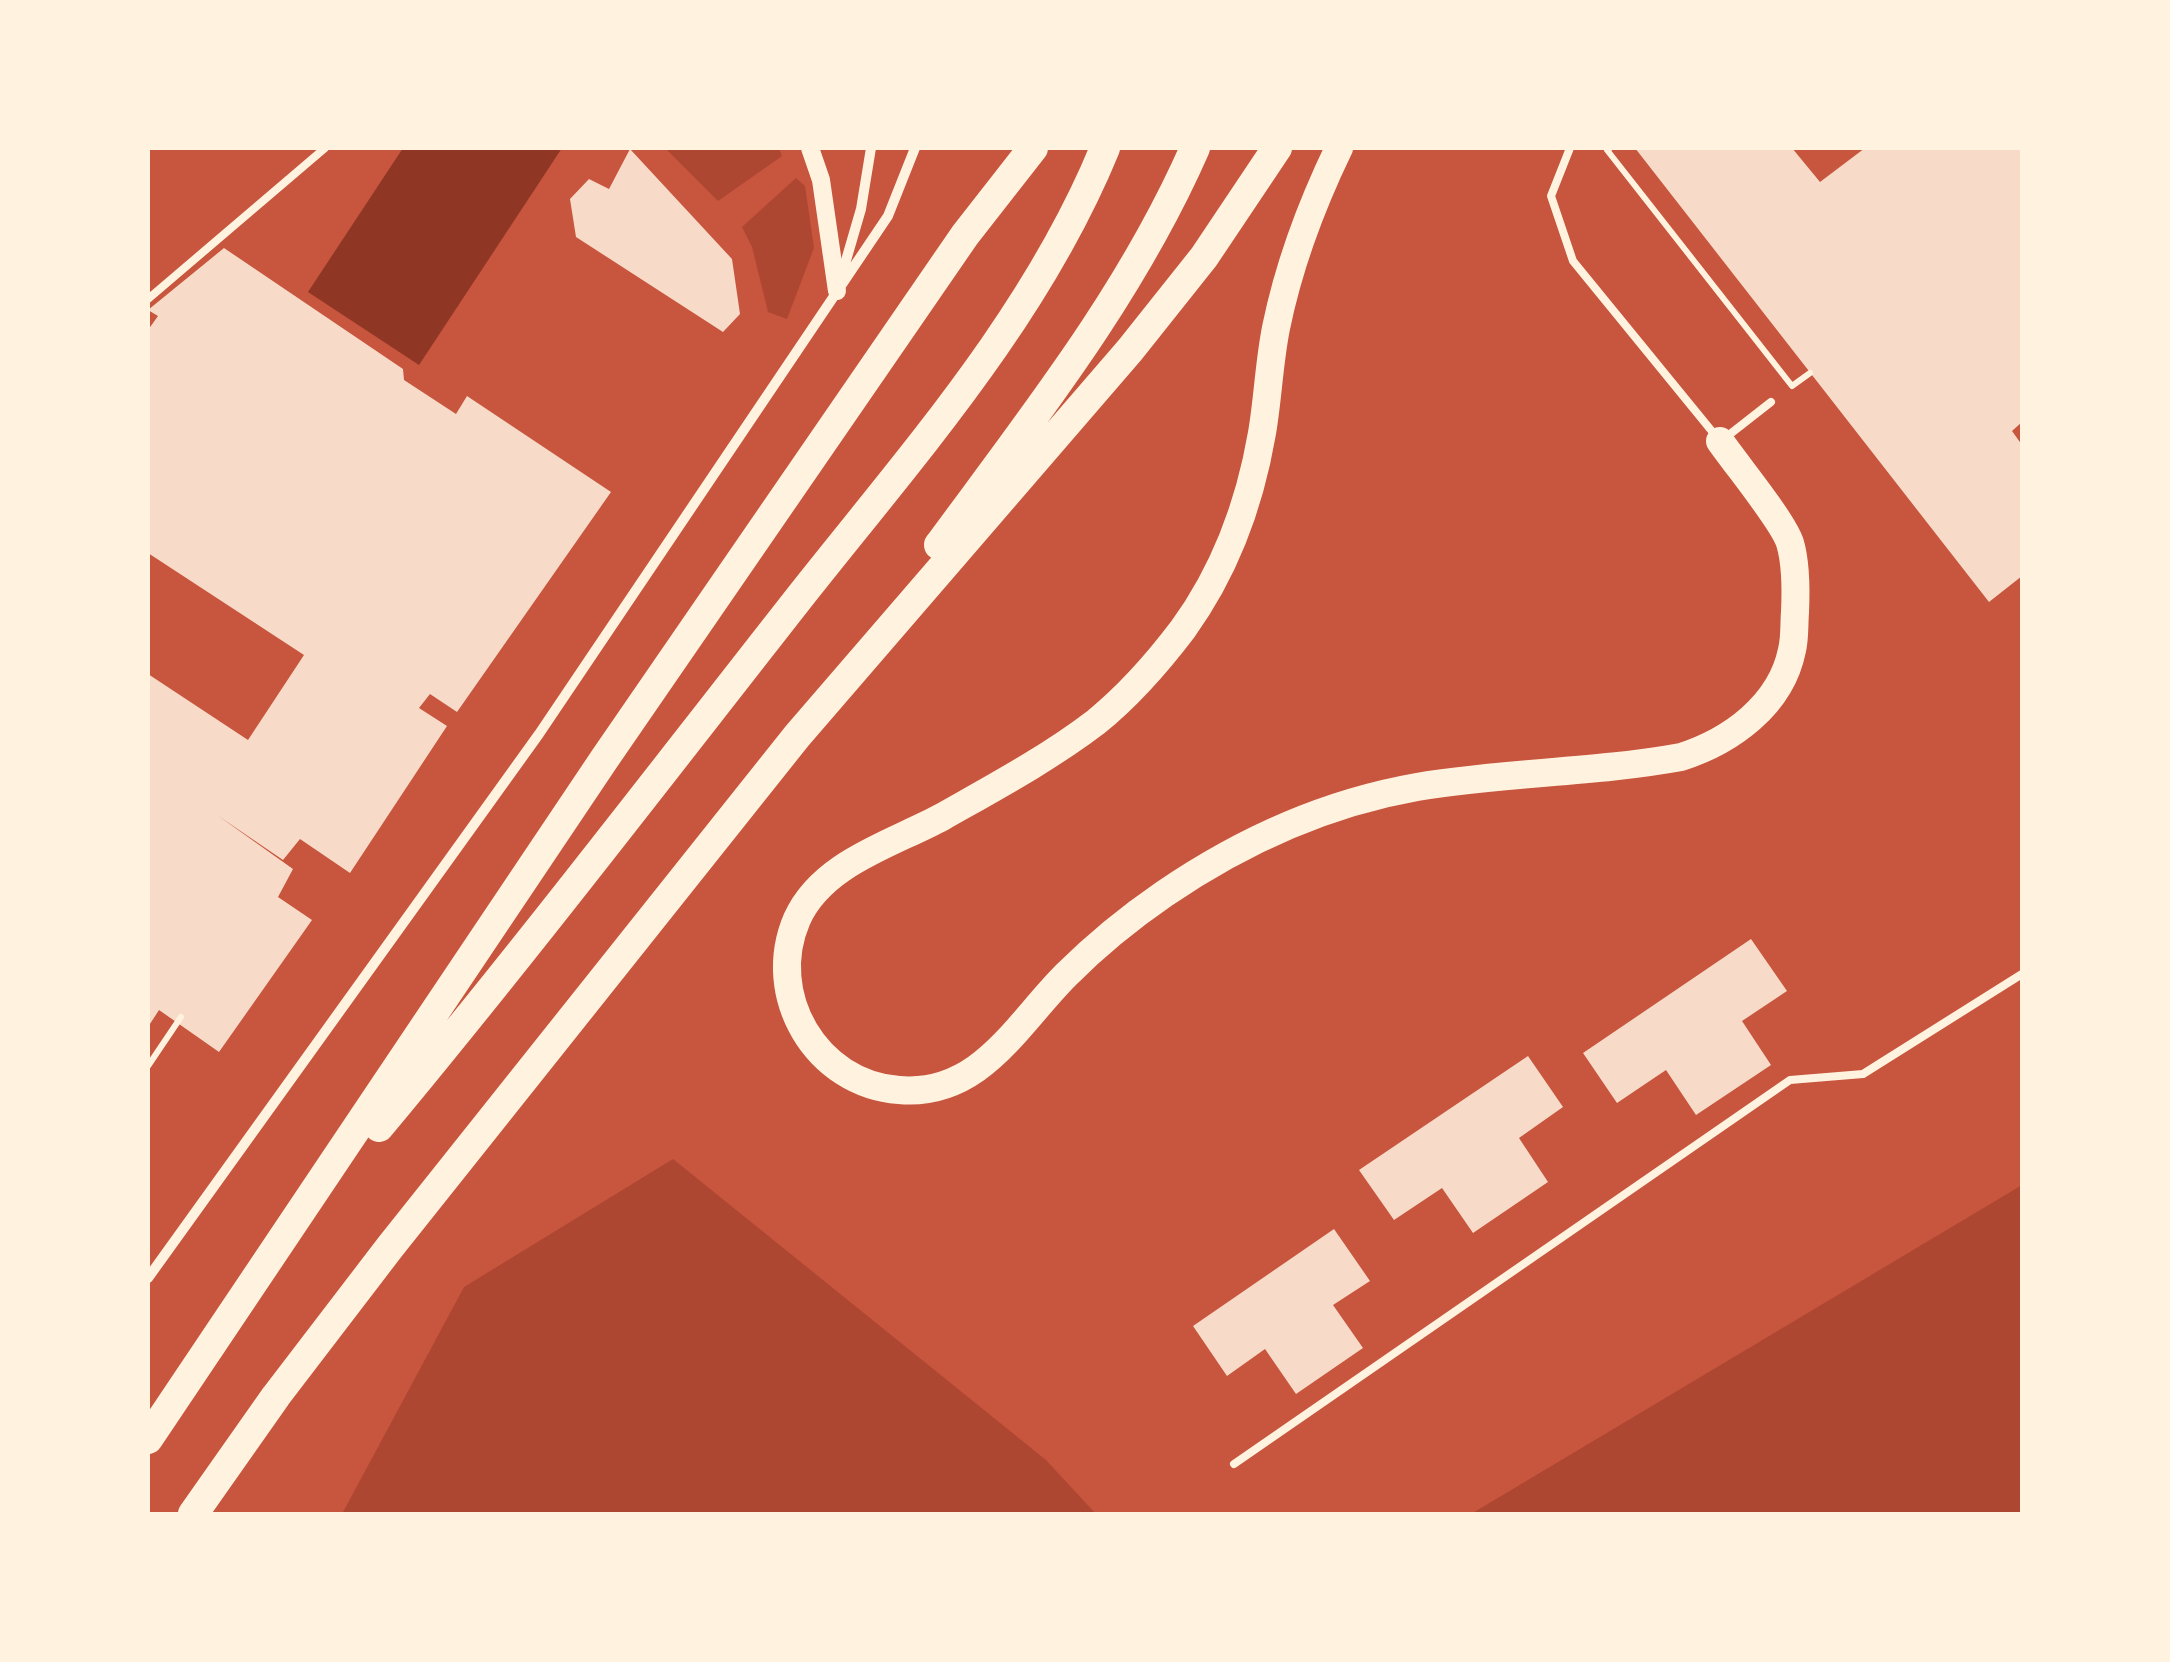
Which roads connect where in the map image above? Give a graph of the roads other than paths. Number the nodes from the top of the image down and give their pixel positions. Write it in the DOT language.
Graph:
graph roads {
  1 [pos="325,148"];
  2 [pos="810,148"];
  3 [pos="871,148"];
  4 [pos="915,148"];
  5 [pos="1032,148"];
  6 [pos="1105,148"];
  7 [pos="1194,148"];
  8 [pos="1277,148"];
  9 [pos="1339,148"];
  10 [pos="1570,148"];
  11 [pos="836,291"];
  12 [pos="148,299"];
  13 [pos="1772,402"];
  14 [pos="1720,441"];
  15 [pos="797,736"];
  16 [pos="2022,974"];
  17 [pos="272,1257"];
  18 [pos="148,1278"];
  19 [pos="148,1439"];
  20 [pos="1234,1464"];
  21 [pos="193,1514"];
  1 -- 12 [label="lane"];
  2 -- 11 [label="street"];
  3 -- 11 [label="street"];
  4 -- 11 [label="street"];
  5 -- 17 [label="highway"];
  6 -- 17 [label="highway"];
  7 -- 15 [label="highway"];
  8 -- 15 [label="highway"];
  9 -- 14 [label="highway"];
  10 -- 14 [label="lane"];
  11 -- 18 [label="street"];
  13 -- 14 [label="lane"];
  15 -- 21 [label="highway"];
  16 -- 20 [label="lane"];
  17 -- 19 [label="highway"];
}
